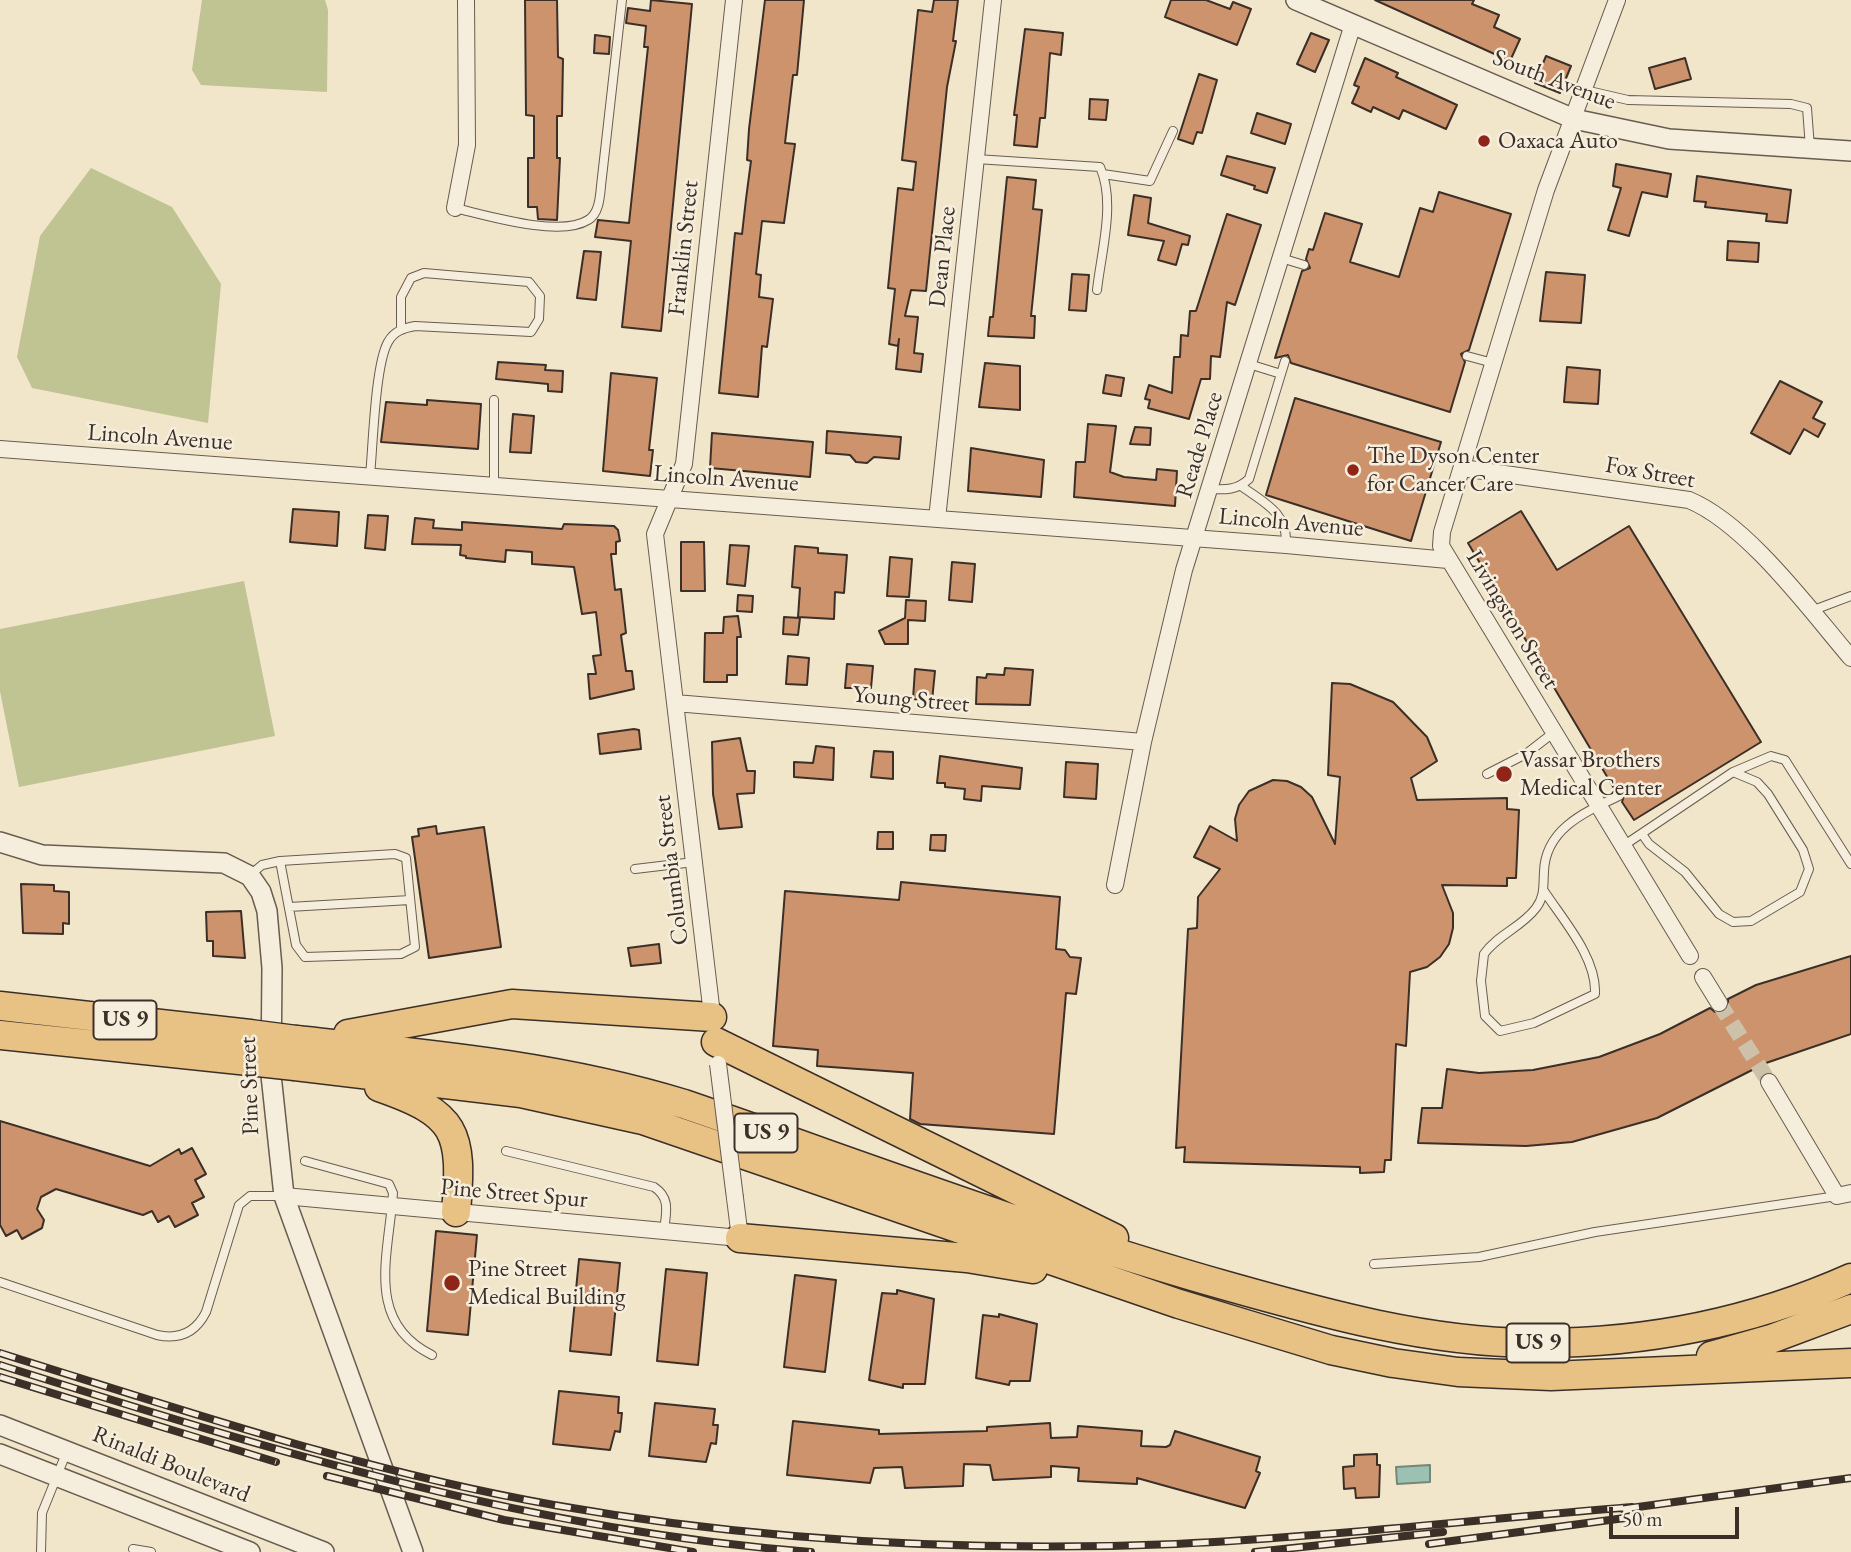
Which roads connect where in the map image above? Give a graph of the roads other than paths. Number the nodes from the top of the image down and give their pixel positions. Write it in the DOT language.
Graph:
graph roads {
  1 [pos="466,0"];
  2 [pos="622,0"];
  3 [pos="734,0"];
  4 [pos="993,0"];
  5 [pos="1617,0"];
  6 [pos="1309,2"];
  7 [pos="1353,24"];
  8 [pos="1585,90"];
  9 [pos="1574,119"];
  10 [pos="1173,131"];
  11 [pos="1810,150"];
  12 [pos="1851,151"];
  13 [pos="976,159"];
  14 [pos="1104,174"];
  15 [pos="455,208"];
  16 [pos="1282,258"];
  17 [pos="1304,265"];
  18 [pos="1097,290"];
  19 [pos="401,329"];
  20 [pos="1468,356"];
  21 [pos="1285,361"];
  22 [pos="1493,363"];
  23 [pos="1249,364"];
  24 [pos="1281,374"];
  25 [pos="494,400"];
  26 [pos="0,449"];
  27 [pos="1462,468"];
  28 [pos="370,476"];
  29 [pos="494,485"];
  30 [pos="1241,486"];
  31 [pos="1210,489"];
  32 [pos="668,498"];
  33 [pos="937,519"];
  34 [pos="1195,538"];
  35 [pos="1286,545"];
  36 [pos="1448,560"];
  37 [pos="1851,596"];
  38 [pos="1811,611"];
  39 [pos="1851,658"];
  40 [pos="675,704"];
  41 [pos="1553,733"];
  42 [pos="1143,742"];
  43 [pos="1733,772"];
  44 [pos="1487,774"];
  45 [pos="1619,796"];
  46 [pos="1598,806"];
  47 [pos="1642,834"];
  48 [pos="0,842"];
  49 [pos="1623,846"];
  50 [pos="280,861"];
  51 [pos="694,862"];
  52 [pos="1851,864"];
  53 [pos="635,869"];
  54 [pos="250,876"];
  55 [pos="1115,886"];
  56 [pos="1544,891"];
  57 [pos="410,900"];
  58 [pos="289,907"];
  59 [pos="1690,956"];
  60 [pos="1703,977"];
  61 [pos="1719,1003"];
  62 [pos="0,1006"];
  63 [pos="0,1035"];
  64 [pos="715,1041"];
  65 [pos="250,1047"];
  66 [pos="301,1058"];
  67 [pos="1769,1082"];
  68 [pos="506,1151"];
  69 [pos="305,1161"];
  70 [pos="1844,1194"];
  71 [pos="284,1196"];
  72 [pos="393,1206"];
  73 [pos="456,1212"];
  74 [pos="664,1231"];
  75 [pos="740,1238"];
  76 [pos="1374,1264"];
  77 [pos="1851,1278"];
  78 [pos="0,1282"];
  79 [pos="1223,1285"];
  80 [pos="1149,1294"];
  81 [pos="1851,1309"];
  82 [pos="432,1355"];
  83 [pos="1851,1363"];
  84 [pos="1615,1372"];
  85 [pos="0,1425"];
  86 [pos="67,1449"];
  87 [pos="0,1454"];
  88 [pos="57,1475"];
  89 [pos="407,1532"];
  90 [pos="133,1549"];
  91 [pos="41,1552"];
  92 [pos="151,1552"];
  93 [pos="250,1552"];
  94 [pos="324,1552"];
  95 [pos="403,1552"];
  96 [pos="413,1552"];
  1 -- 15 [label="street"];
  2 -- 15 [label="lane"];
  3 -- 32 [label="street, Franklin Street"];
  4 -- 13 [label="street, Dean Place"];
  5 -- 8 [label="street, Livingston Street"];
  6 -- 7 [label="street, South Avenue"];
  7 -- 9 [label="street, South Avenue"];
  7 -- 16 [label="street, Reade Place"];
  8 -- 9 [label="street, Livingston Street"];
  8 -- 11 [label="lane"];
  9 -- 11 [label="street, South Avenue"];
  9 -- 22 [label="street, Livingston Street"];
  10 -- 14 [label="lane"];
  11 -- 12 [label="street, South Avenue"];
  13 -- 14 [label="lane"];
  13 -- 33 [label="street, Dean Place"];
  14 -- 18 [label="lane"];
  16 -- 17 [label="lane"];
  16 -- 23 [label="street, Reade Place"];
  19 -- 19 [label="lane"];
  19 -- 28 [label="lane"];
  20 -- 22 [label="lane"];
  21 -- 24 [label="lane"];
  22 -- 27 [label="street, Livingston Street"];
  23 -- 24 [label="lane"];
  23 -- 31 [label="street, Reade Place"];
  24 -- 30 [label="lane"];
  25 -- 29 [label="lane"];
  26 -- 28 [label="street, Lincoln Avenue"];
  27 -- 36 [label="street, Livingston Street"];
  27 -- 38 [label="street, Fox Street"];
  28 -- 29 [label="street, Lincoln Avenue"];
  29 -- 32 [label="street, Lincoln Avenue"];
  30 -- 31 [label="lane"];
  30 -- 35 [label="lane"];
  31 -- 34 [label="street, Reade Place"];
  32 -- 33 [label="street, Lincoln Avenue"];
  32 -- 40 [label="street, Columbia Street"];
  33 -- 34 [label="street, Lincoln Avenue"];
  34 -- 35 [label="street, Lincoln Avenue"];
  34 -- 42 [label="street, Reade Place"];
  35 -- 36 [label="street, Lincoln Avenue"];
  36 -- 41 [label="street, Livingston Street"];
  37 -- 38 [label="lane"];
  38 -- 39 [label="street, Fox Street"];
  40 -- 42 [label="street, Young Street"];
  40 -- 51 [label="street, Columbia Street"];
  41 -- 44 [label="lane"];
  41 -- 46 [label="street, Livingston Street"];
  42 -- 55 [label="street, Reade Place"];
  43 -- 47 [label="lane"];
  43 -- 47 [label="lane"];
  43 -- 52 [label="lane"];
  45 -- 46 [label="lane"];
  46 -- 49 [label="street, Livingston Street"];
  46 -- 56 [label="lane"];
  47 -- 49 [label="lane"];
  48 -- 54 [label="street"];
  49 -- 59 [label="street, Livingston Street"];
  50 -- 54 [label="lane"];
  50 -- 57 [label="lane"];
  50 -- 58 [label="lane"];
  51 -- 53 [label="lane"];
  51 -- 64 [label="street, Columbia Street"];
  54 -- 71 [label="street, Pine Street"];
  56 -- 56 [label="lane"];
  57 -- 58 [label="lane"];
  57 -- 58 [label="lane"];
  60 -- 61 [label="street"];
  62 -- 65 [label="highway, US 9"];
  63 -- 65 [label="highway, US 9"];
  64 -- 66 [label="highway"];
  64 -- 75 [label="street, Columbia Street, bridge"];
  64 -- 79 [label="highway"];
  65 -- 66 [label="highway, US 9, bridge"];
  66 -- 73 [label="highway"];
  66 -- 79 [label="highway, US 9"];
  66 -- 80 [label="highway, US 9"];
  67 -- 70 [label="street"];
  68 -- 74 [label="lane"];
  69 -- 72 [label="lane"];
  70 -- 76 [label="lane"];
  71 -- 72 [label="street, Pine Street Spur"];
  71 -- 78 [label="lane"];
  71 -- 89 [label="street, Pine Street"];
  72 -- 73 [label="street, Pine Street Spur"];
  72 -- 82 [label="lane"];
  73 -- 74 [label="street, Pine Street Spur"];
  74 -- 75 [label="street, Pine Street Spur"];
  75 -- 80 [label="highway"];
  77 -- 79 [label="highway, US 9"];
  80 -- 84 [label="highway, US 9"];
  81 -- 84 [label="highway, US 9"];
  83 -- 84 [label="highway"];
  85 -- 86 [label="street, Rinaldi Boulevard"];
  86 -- 88 [label="lane"];
  86 -- 94 [label="street, Rinaldi Boulevard"];
  87 -- 88 [label="street"];
  88 -- 91 [label="lane"];
  88 -- 93 [label="street"];
  89 -- 95 [label="street"];
  89 -- 96 [label="street"];
  90 -- 92 [label="lane"];
}
